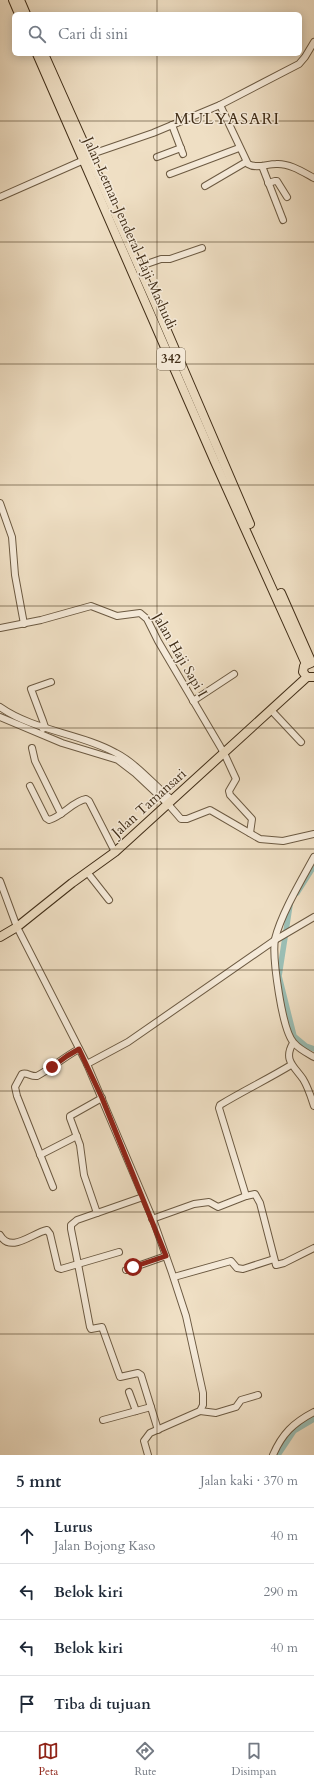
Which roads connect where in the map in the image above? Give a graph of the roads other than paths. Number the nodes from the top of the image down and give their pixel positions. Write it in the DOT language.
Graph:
graph roads {
  1 [pos="13,0"];
  2 [pos="20,0"];
  3 [pos="18,12"];
  4 [pos="25,12"];
  5 [pos="314,42"];
  6 [pos="38,56"];
  7 [pos="45,56"];
  8 [pos="62,102"];
  9 [pos="220,105"];
  10 [pos="172,125"];
  11 [pos="239,148"];
  12 [pos="86,157"];
  13 [pos="157,157"];
  14 [pos="246,162"];
  15 [pos="262,166"];
  16 [pos="170,174"];
  17 [pos="314,178"];
  18 [pos="268,183"];
  19 [pos="205,186"];
  20 [pos="0,197"];
  21 [pos="287,197"];
  22 [pos="110,211"];
  23 [pos="283,220"];
  24 [pos="202,248"];
  25 [pos="138,267"];
  26 [pos="187,389"];
  27 [pos="0,503"];
  28 [pos="24,624"];
  29 [pos="0,628"];
  30 [pos="311,663"];
  31 [pos="234,674"];
  32 [pos="311,679"];
  33 [pos="52,682"];
  34 [pos="193,701"];
  35 [pos="0,707"];
  36 [pos="271,710"];
  37 [pos="0,717"];
  38 [pos="45,727"];
  39 [pos="38,733"];
  40 [pos="301,742"];
  41 [pos="32,748"];
  42 [pos="224,753"];
  43 [pos="30,786"];
  44 [pos="170,802"];
  45 [pos="61,814"];
  46 [pos="250,833"];
  47 [pos="314,834"];
  48 [pos="115,852"];
  49 [pos="314,857"];
  50 [pos="87,872"];
  51 [pos="0,881"];
  52 [pos="109,900"];
  53 [pos="314,917"];
  54 [pos="17,927"];
  55 [pos="0,937"];
  56 [pos="277,939"];
  57 [pos="293,1043"];
  58 [pos="79,1049"];
  59 [pos="314,1057"];
  60 [pos="87,1064"];
  61 [pos="291,1065"];
  62 [pos="102,1098"];
  63 [pos="314,1106"];
  64 [pos="77,1136"];
  65 [pos="40,1154"];
  66 [pos="53,1186"];
  67 [pos="246,1196"];
  68 [pos="143,1197"];
  69 [pos="97,1213"];
  70 [pos="152,1219"];
  71 [pos="0,1235"];
  72 [pos="314,1248"];
  73 [pos="119,1252"];
  74 [pos="166,1256"];
  75 [pos="274,1259"];
  76 [pos="78,1264"];
  77 [pos="126,1270"];
  78 [pos="174,1277"];
  79 [pos="129,1392"];
  80 [pos="258,1395"];
  81 [pos="151,1407"];
  82 [pos="136,1411"];
  83 [pos="200,1411"];
  84 [pos="314,1412"];
  85 [pos="103,1420"];
  86 [pos="158,1430"];
  87 [pos="148,1455"];
  88 [pos="273,1455"];
  1 -- 3 [label="main road"];
  2 -- 4 [label="main road"];
  5 -- 9 [label="street"];
  6 -- 8 [label="main road, Jalan Letnan Jenderal Haji Mashudi / 342"];
  7 -- 8 [label="main road, Jalan Letnan Jenderal Haji Mashudi / 342"];
  8 -- 12 [label="main road, Jalan Letnan Jenderal Haji Mashudi / 342"];
  9 -- 10 [label="street"];
  9 -- 11 [label="street"];
  10 -- 12 [label="street"];
  10 -- 13 [label="street"];
  11 -- 14 [label="street"];
  11 -- 16 [label="street"];
  12 -- 20 [label="street"];
  12 -- 22 [label="main road, Jalan Letnan Jenderal Haji Mashudi / 342"];
  14 -- 15 [label="street"];
  14 -- 19 [label="street"];
  15 -- 17 [label="street"];
  15 -- 18 [label="street"];
  18 -- 21 [label="street"];
  18 -- 23 [label="street"];
  22 -- 25 [label="main road, Jalan Letnan Jenderal Haji Mashudi / 342"];
  22 -- 26 [label="main road, Jalan Letnan Jenderal Haji Mashudi / 342"];
  24 -- 25 [label="street"];
  25 -- 26 [label="main road, Jalan Letnan Jenderal Haji Mashudi / 342"];
  26 -- 30 [label="main road, Jalan Letnan Jenderal Haji Mashudi / 342"];
  27 -- 28 [label="street"];
  28 -- 29 [label="street, Jalan Haji Sapi I"];
  28 -- 34 [label="street, Jalan Haji Sapi I"];
  30 -- 32 [label="main road"];
  31 -- 34 [label="street"];
  32 -- 36 [label="main road, Jalan Tamansari"];
  33 -- 38 [label="street"];
  34 -- 42 [label="street, Jalan Haji Sapi I"];
  35 -- 38 [label="street"];
  36 -- 40 [label="street"];
  36 -- 42 [label="main road, Jalan Tamansari"];
  37 -- 39 [label="street"];
  38 -- 39 [label="street"];
  38 -- 44 [label="street"];
  39 -- 44 [label="street"];
  41 -- 45 [label="street"];
  42 -- 44 [label="main road, Jalan Tamansari"];
  42 -- 46 [label="street, Jalan Haji Sapi I"];
  43 -- 45 [label="street"];
  44 -- 46 [label="street"];
  44 -- 48 [label="main road, Jalan Tamansari"];
  45 -- 48 [label="street"];
  46 -- 47 [label="street"];
  48 -- 50 [label="main road, Jalan Tamansari"];
  49 -- 56 [label="street"];
  50 -- 52 [label="street"];
  50 -- 54 [label="main road, Jalan Tamansari"];
  51 -- 54 [label="street"];
  53 -- 56 [label="street"];
  54 -- 55 [label="main road, Jalan Tamansari"];
  54 -- 58 [label="street"];
  56 -- 57 [label="street"];
  56 -- 60 [label="street"];
  57 -- 59 [label="street"];
  57 -- 61 [label="street"];
  58 -- 60 [label="street"];
  58 -- 65 [label="street"];
  60 -- 62 [label="street"];
  61 -- 63 [label="street"];
  61 -- 67 [label="street"];
  62 -- 64 [label="street"];
  62 -- 68 [label="street"];
  64 -- 65 [label="street"];
  64 -- 69 [label="street"];
  65 -- 66 [label="street"];
  67 -- 70 [label="street"];
  67 -- 75 [label="street"];
  68 -- 69 [label="street"];
  68 -- 70 [label="street"];
  69 -- 76 [label="street"];
  70 -- 74 [label="street"];
  71 -- 76 [label="street"];
  72 -- 75 [label="street"];
  73 -- 76 [label="street"];
  74 -- 77 [label="street"];
  74 -- 78 [label="street"];
  75 -- 78 [label="street"];
  76 -- 81 [label="street"];
  78 -- 83 [label="street"];
  79 -- 82 [label="street"];
  80 -- 83 [label="street"];
  81 -- 82 [label="street"];
  81 -- 86 [label="street"];
  82 -- 85 [label="street"];
  83 -- 86 [label="street"];
  84 -- 88 [label="street"];
  86 -- 87 [label="street"];
}
